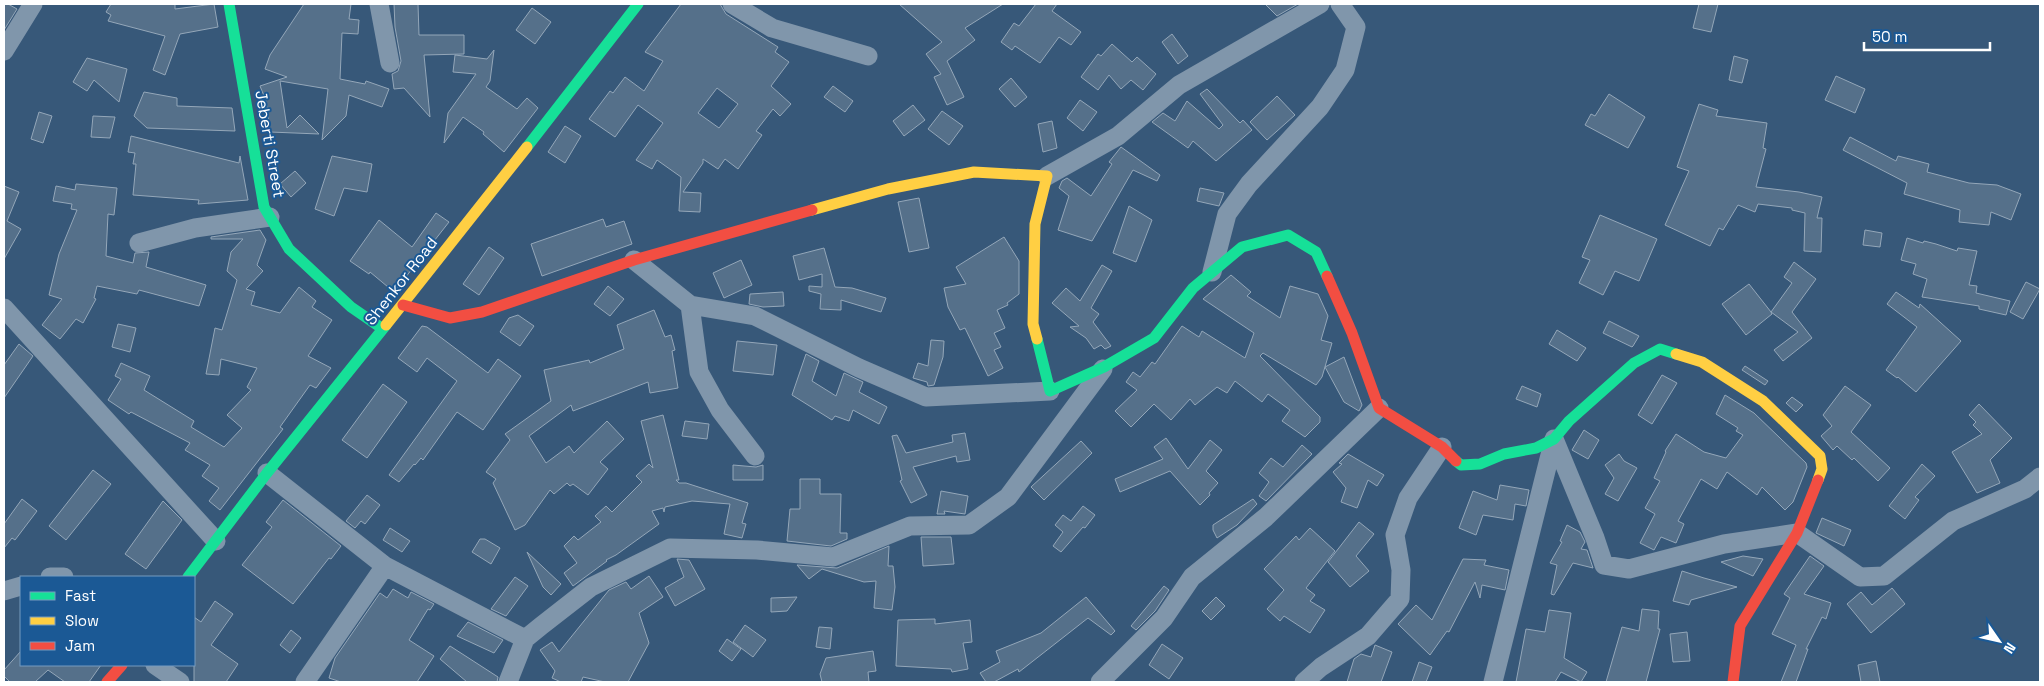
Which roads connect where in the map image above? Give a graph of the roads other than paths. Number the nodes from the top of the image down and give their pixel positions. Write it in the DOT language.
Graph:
graph roads {
  1 [pos="33,4"];
  2 [pos="229,4"];
  3 [pos="379,4"];
  4 [pos="638,4"];
  5 [pos="732,4"];
  6 [pos="1320,4"];
  7 [pos="1340,4"];
  8 [pos="4,51"];
  9 [pos="868,56"];
  10 [pos="390,63"];
  11 [pos="1047,176"];
  12 [pos="270,217"];
  13 [pos="139,243"];
  14 [pos="634,260"];
  15 [pos="1212,272"];
  16 [pos="403,305"];
  17 [pos="690,305"];
  18 [pos="4,308"];
  19 [pos="383,330"];
  20 [pos="1104,367"];
  21 [pos="1050,391"];
  22 [pos="1379,408"];
  23 [pos="1554,439"];
  24 [pos="1442,447"];
  25 [pos="754,456"];
  26 [pos="267,473"];
  27 [pos="2040,477"];
  28 [pos="1797,533"];
  29 [pos="216,541"];
  30 [pos="385,566"];
  31 [pos="189,576"];
  32 [pos="20,586"];
  33 [pos="4,592"];
  34 [pos="525,639"];
  35 [pos="121,666"];
  36 [pos="156,666"];
  37 [pos="107,682"];
  38 [pos="180,682"];
  39 [pos="305,682"];
  40 [pos="508,682"];
  41 [pos="1100,682"];
  42 [pos="1304,682"];
  43 [pos="1493,682"];
  44 [pos="1733,682"];
  1 -- 8 [label="street"];
  2 -- 12 [label="street, Jeberti Street"];
  3 -- 10 [label="street"];
  4 -- 16 [label="street, Shenkor Road"];
  5 -- 9 [label="street"];
  6 -- 11 [label="street"];
  7 -- 15 [label="street"];
  11 -- 14 [label="street"];
  11 -- 21 [label="street"];
  12 -- 13 [label="street"];
  12 -- 19 [label="street, Jeberti Street"];
  14 -- 16 [label="street"];
  14 -- 17 [label="street"];
  15 -- 20 [label="street"];
  15 -- 22 [label="street"];
  16 -- 19 [label="street, Shenkor Road"];
  17 -- 21 [label="street"];
  17 -- 25 [label="street"];
  18 -- 29 [label="street"];
  19 -- 26 [label="street, Shenkor Road"];
  20 -- 21 [label="street"];
  20 -- 34 [label="street"];
  22 -- 24 [label="street"];
  22 -- 41 [label="street"];
  23 -- 24 [label="street"];
  23 -- 28 [label="street"];
  23 -- 28 [label="street"];
  23 -- 43 [label="street"];
  24 -- 42 [label="street"];
  26 -- 29 [label="street, Shenkor Road"];
  26 -- 30 [label="street"];
  27 -- 28 [label="street"];
  28 -- 44 [label="street"];
  29 -- 31 [label="street, Shenkor Road"];
  30 -- 34 [label="street"];
  30 -- 39 [label="street"];
  32 -- 33 [label="street"];
  34 -- 40 [label="street"];
  35 -- 37 [label="street"];
  36 -- 38 [label="street"];
}
